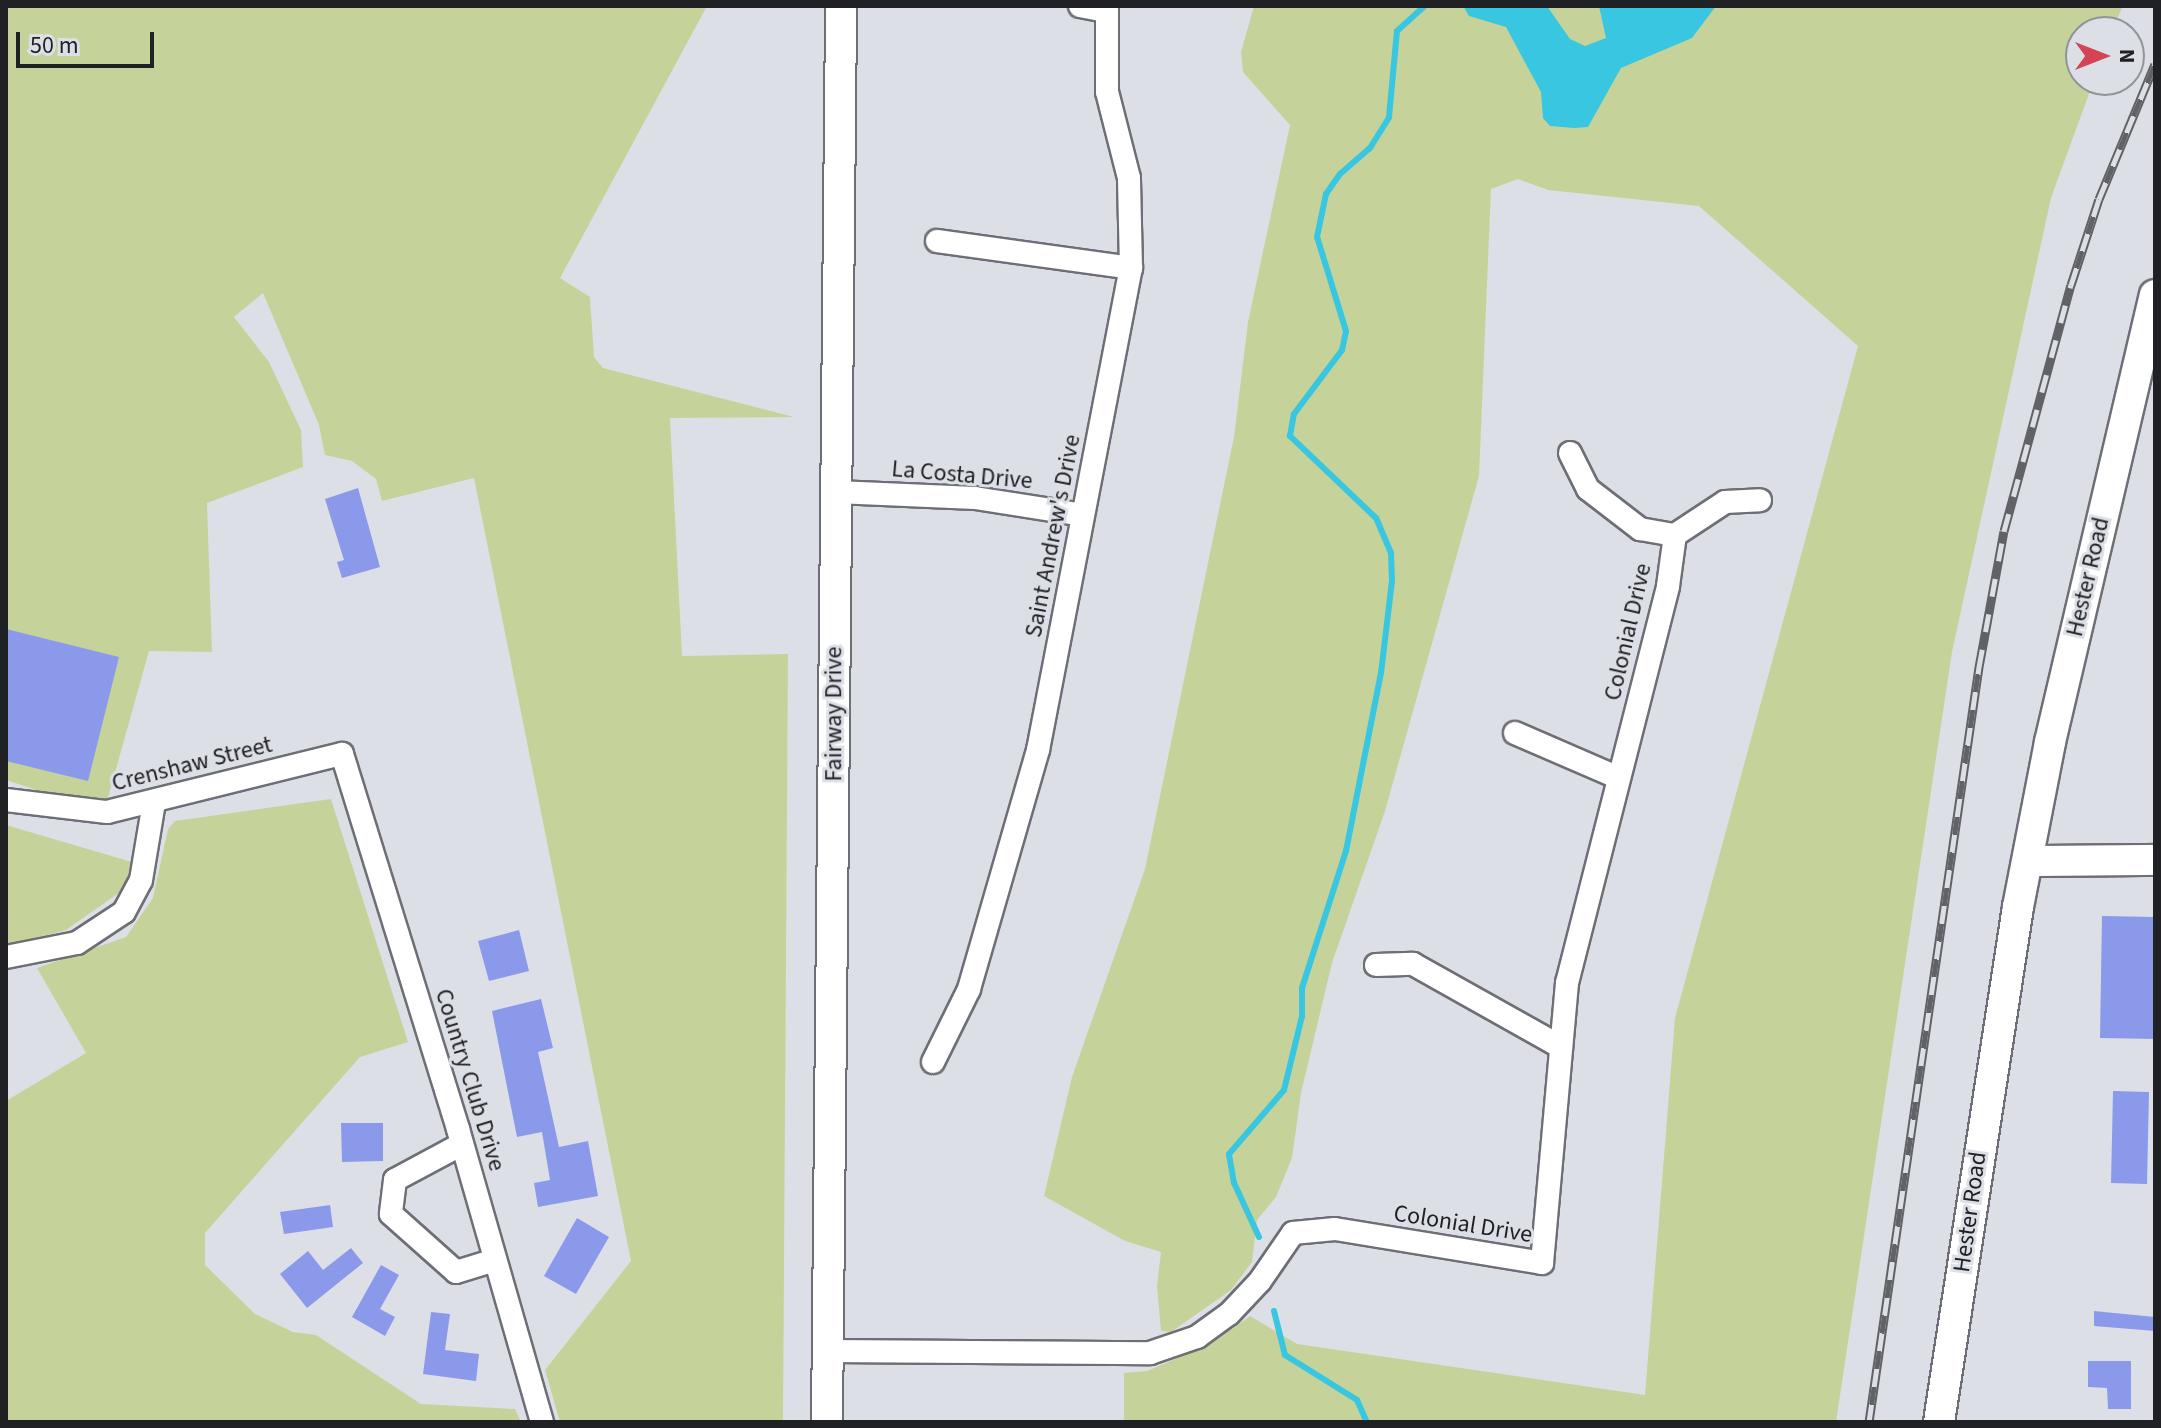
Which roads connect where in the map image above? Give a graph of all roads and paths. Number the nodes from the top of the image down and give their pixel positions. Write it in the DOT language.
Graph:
graph roads {
  1 [pos="841,6"];
  2 [pos="1080,6"];
  3 [pos="1106,8"];
  4 [pos="937,241"];
  5 [pos="1131,268"];
  6 [pos="2155,295"];
  7 [pos="1570,453"];
  8 [pos="836,492"];
  9 [pos="1760,500"];
  10 [pos="1083,515"];
  11 [pos="1675,535"];
  12 [pos="1515,733"];
  13 [pos="342,754"];
  14 [pos="1619,778"];
  15 [pos="6,800"];
  16 [pos="154,802"];
  17 [pos="2155,860"];
  18 [pos="2028,861"];
  19 [pos="6,957"];
  20 [pos="1376,965"];
  21 [pos="1561,1047"];
  22 [pos="933,1062"];
  23 [pos="462,1144"];
  24 [pos="495,1260"];
  25 [pos="829,1351"];
  26 [pos="542,1422"];
  27 [pos="827,1422"];
  28 [pos="1939,1422"];
  1 -- 8 [label="main road, Fairway Drive"];
  2 -- 3 [label="street"];
  3 -- 5 [label="street, Saint Andrew's Drive"];
  4 -- 5 [label="street"];
  5 -- 10 [label="street, Saint Andrew's Drive"];
  6 -- 18 [label="main road, Hester Road"];
  7 -- 11 [label="street, Colonial Drive"];
  8 -- 10 [label="street, La Costa Drive"];
  8 -- 25 [label="main road, Fairway Drive"];
  9 -- 11 [label="street, Colonial Drive"];
  10 -- 22 [label="street, Saint Andrew's Drive"];
  11 -- 14 [label="street, Colonial Drive"];
  12 -- 14 [label="street"];
  13 -- 16 [label="street, Crenshaw Street"];
  13 -- 23 [label="street, Country Club Drive"];
  14 -- 21 [label="street, Colonial Drive"];
  15 -- 16 [label="street, Crenshaw Street"];
  16 -- 19 [label="street"];
  17 -- 18 [label="main road"];
  18 -- 28 [label="main road, Hester Road"];
  20 -- 21 [label="street"];
  21 -- 25 [label="street, Colonial Drive"];
  23 -- 24 [label="street, Country Club Drive"];
  23 -- 24 [label="street"];
  24 -- 26 [label="street, Country Club Drive"];
  25 -- 27 [label="main road, Fairway Drive"];
}
